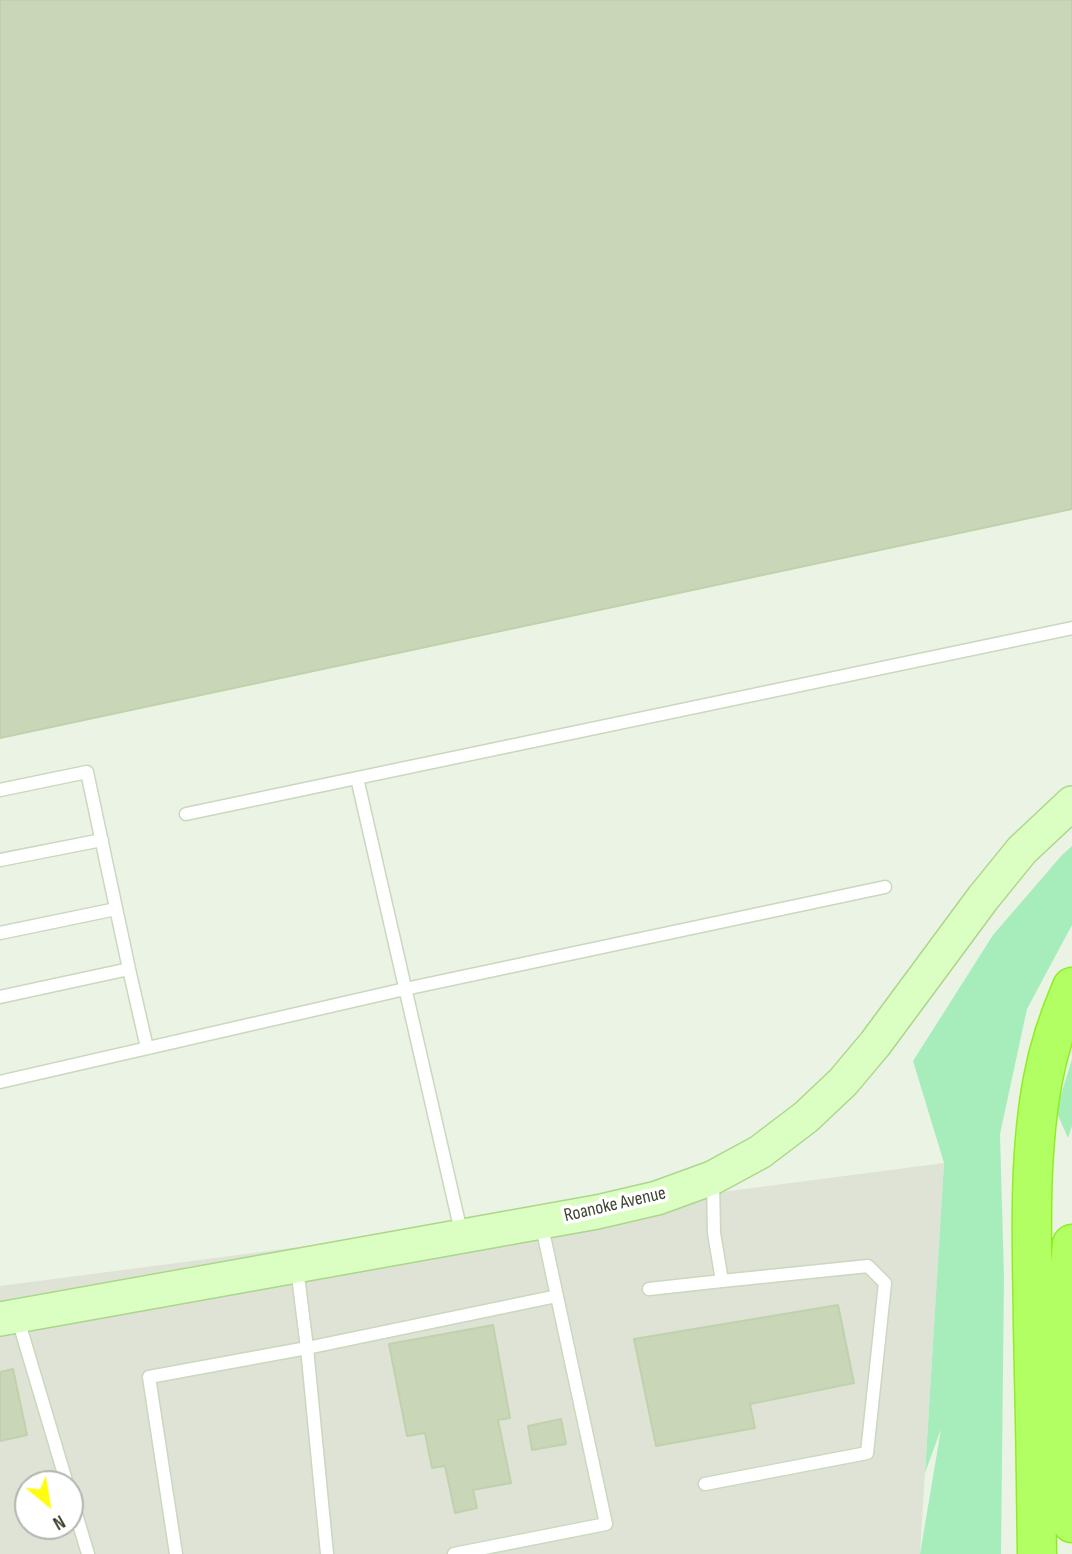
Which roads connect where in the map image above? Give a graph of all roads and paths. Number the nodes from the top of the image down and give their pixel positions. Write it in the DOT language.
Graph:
graph roads {
  1 [pos="1072,628"];
  2 [pos="357,779"];
  3 [pos="0,790"];
  4 [pos="1072,803"];
  5 [pos="186,814"];
  6 [pos="102,840"];
  7 [pos="0,860"];
  8 [pos="885,887"];
  9 [pos="116,909"];
  10 [pos="0,933"];
  11 [pos="129,969"];
  12 [pos="1072,987"];
  13 [pos="405,989"];
  14 [pos="0,997"];
  15 [pos="147,1048"];
  16 [pos="0,1082"];
  17 [pos="712,1178"];
  18 [pos="541,1222"];
  19 [pos="462,1236"];
  20 [pos="1072,1244"];
  21 [pos="297,1265"];
  22 [pos="722,1281"];
  23 [pos="649,1289"];
  24 [pos="557,1296"];
  25 [pos="8,1317"];
  26 [pos="307,1348"];
  27 [pos="62,1470"];
  28 [pos="705,1484"];
  29 [pos="1072,1523"];
  30 [pos="176,1554"];
  31 [pos="327,1554"];
  32 [pos="454,1554"];
  33 [pos="1037,1554"];
  1 -- 2 [label="lane"];
  2 -- 5 [label="lane"];
  2 -- 13 [label="lane"];
  3 -- 6 [label="lane"];
  4 -- 17 [label="street, Roanoke Avenue"];
  6 -- 7 [label="lane"];
  6 -- 9 [label="lane"];
  8 -- 13 [label="lane"];
  9 -- 10 [label="lane"];
  9 -- 11 [label="lane"];
  11 -- 14 [label="lane"];
  11 -- 15 [label="lane"];
  12 -- 33 [label="highway"];
  13 -- 15 [label="lane"];
  13 -- 19 [label="lane"];
  15 -- 16 [label="lane"];
  17 -- 18 [label="street, Roanoke Avenue"];
  17 -- 22 [label="lane"];
  18 -- 19 [label="street, Roanoke Avenue"];
  18 -- 24 [label="lane"];
  19 -- 21 [label="street, Roanoke Avenue"];
  20 -- 29 [label="highway"];
  21 -- 25 [label="street, Roanoke Avenue"];
  21 -- 26 [label="lane"];
  22 -- 23 [label="lane"];
  22 -- 28 [label="lane"];
  24 -- 26 [label="lane"];
  24 -- 32 [label="lane"];
  25 -- 27 [label="lane"];
  26 -- 30 [label="lane"];
  26 -- 31 [label="lane"];
}
